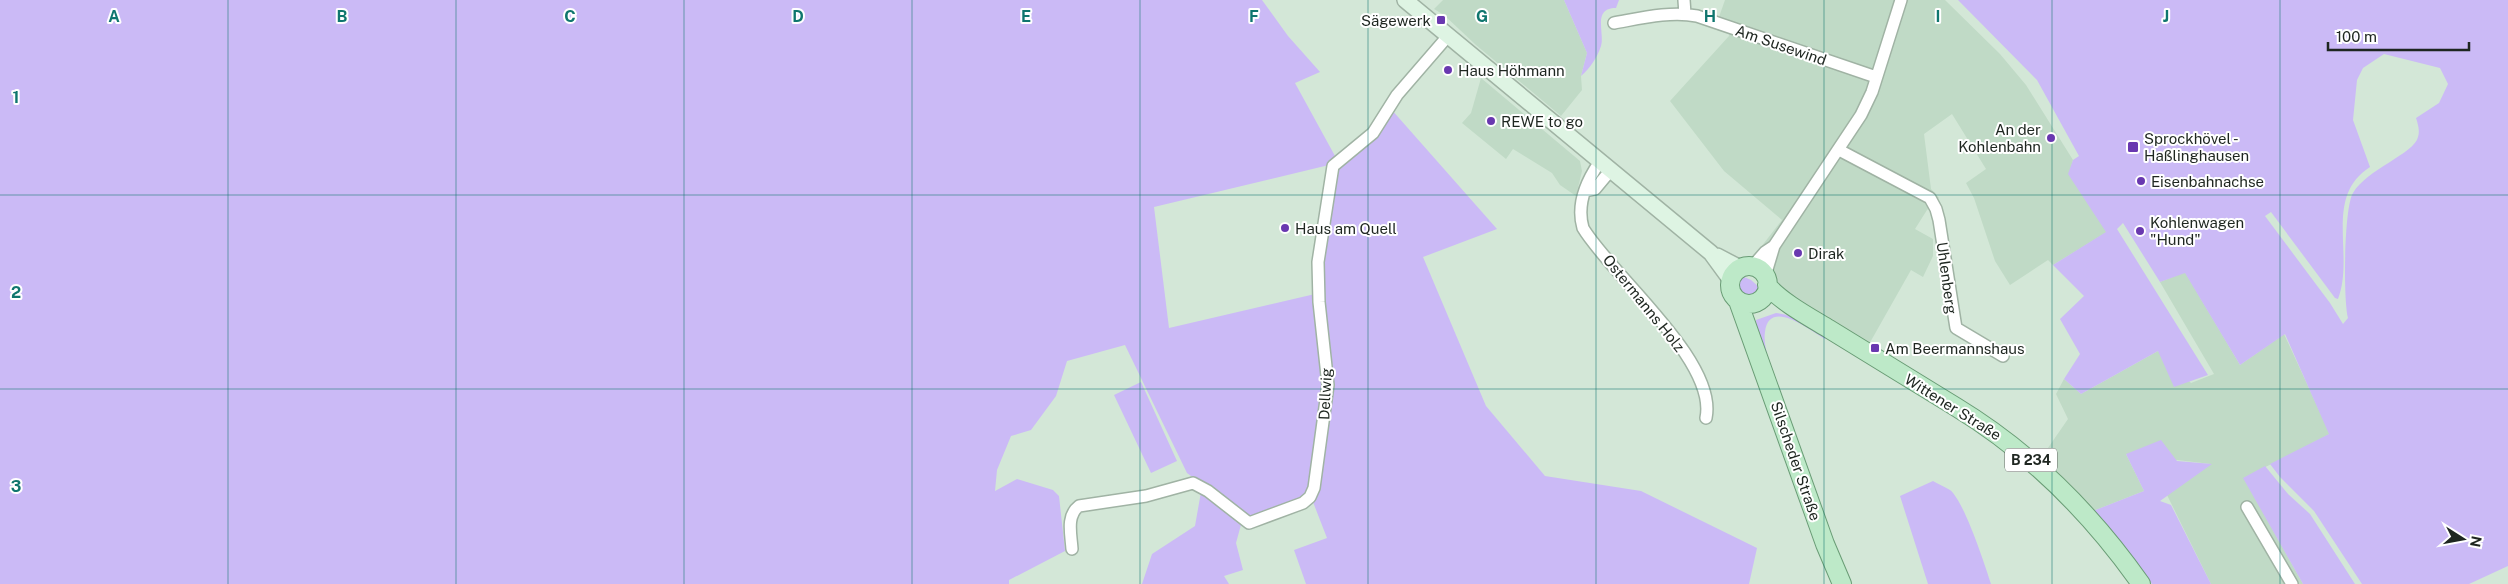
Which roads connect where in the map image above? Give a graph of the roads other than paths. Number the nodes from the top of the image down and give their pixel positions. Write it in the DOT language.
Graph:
graph roads {
  1 [pos="1405,0"];
  2 [pos="1684,0"];
  3 [pos="1901,0"];
  4 [pos="1685,14"];
  5 [pos="1614,22"];
  6 [pos="1448,36"];
  7 [pos="1876,77"];
  8 [pos="1839,150"];
  9 [pos="1605,167"];
  10 [pos="1751,275"];
  11 [pos="1751,302"];
  12 [pos="1808,317"];
  13 [pos="2003,356"];
  14 [pos="1706,418"];
  15 [pos="2247,507"];
  16 [pos="1072,549"];
  17 [pos="1842,584"];
  18 [pos="2141,584"];
  19 [pos="2292,584"];
  1 -- 6 [label="main road, Wittener Straße"];
  2 -- 4 [label="street"];
  3 -- 7 [label="street"];
  4 -- 5 [label="street, Am Susewind"];
  4 -- 7 [label="street, Am Susewind"];
  6 -- 9 [label="main road, Wittener Straße"];
  6 -- 16 [label="street, Dellwig"];
  7 -- 8 [label="street"];
  8 -- 10 [label="street"];
  8 -- 13 [label="street, Uhlenberg"];
  9 -- 10 [label="main road, Wittener Straße"];
  9 -- 14 [label="street, Ostermanns Holz"];
  10 -- 11 [label="main road"];
  10 -- 11 [label="main road"];
  10 -- 12 [label="main road, Wittener Straße / B 234"];
  11 -- 12 [label="main road, Wittener Straße / B 234"];
  11 -- 17 [label="main road, Silscheder Straße"];
  12 -- 18 [label="main road, Wittener Straße / B 234"];
  15 -- 19 [label="street"];
}
